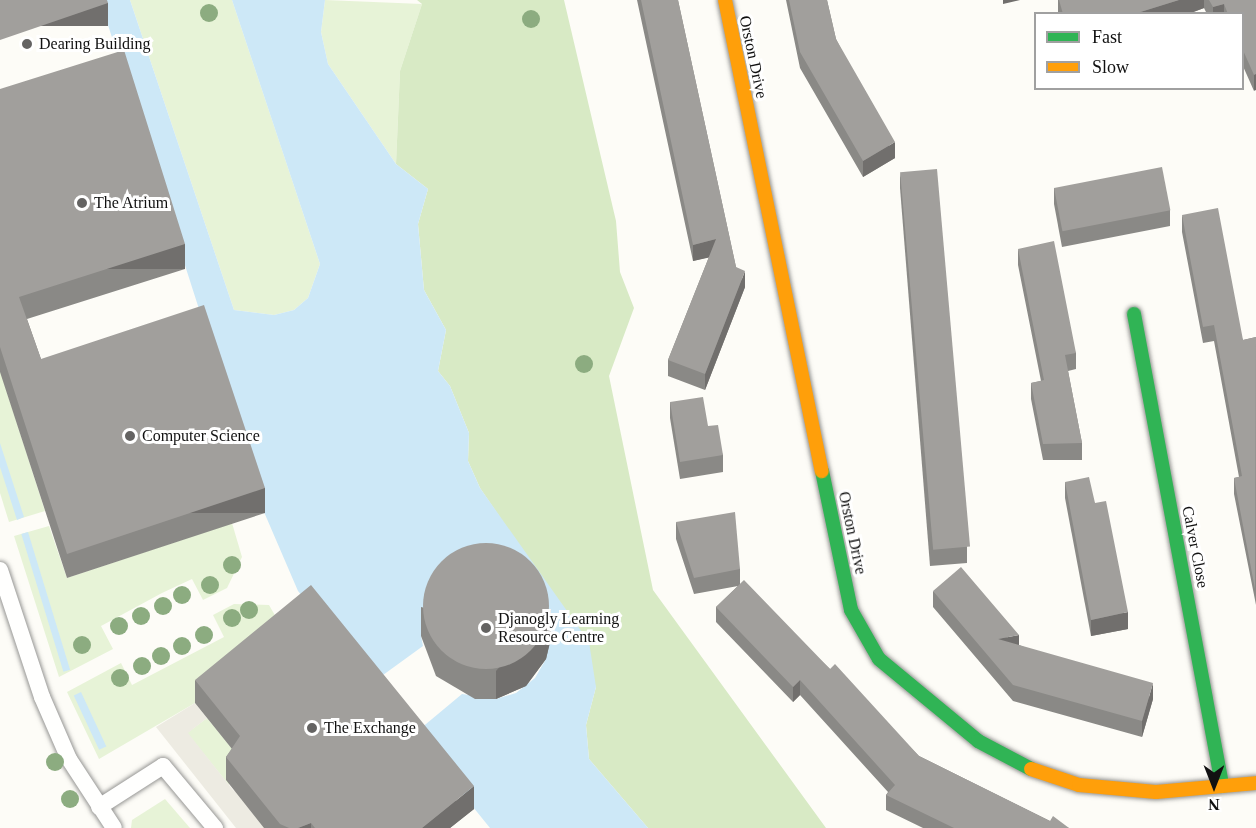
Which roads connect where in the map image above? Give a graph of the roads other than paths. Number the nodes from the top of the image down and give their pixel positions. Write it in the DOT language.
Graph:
graph roads {
  1 [pos="724,0"];
  2 [pos="1134,314"];
  3 [pos="0,570"];
  4 [pos="1256,783"];
  5 [pos="1222,786"];
  6 [pos="99,807"];
  7 [pos="114,828"];
  8 [pos="215,828"];
  1 -- 5 [label="street, Orston Drive"];
  2 -- 5 [label="street, Calver Close"];
  3 -- 6 [label="lane"];
  4 -- 5 [label="street, Orston Drive"];
  6 -- 7 [label="lane"];
  6 -- 8 [label="lane"];
}
